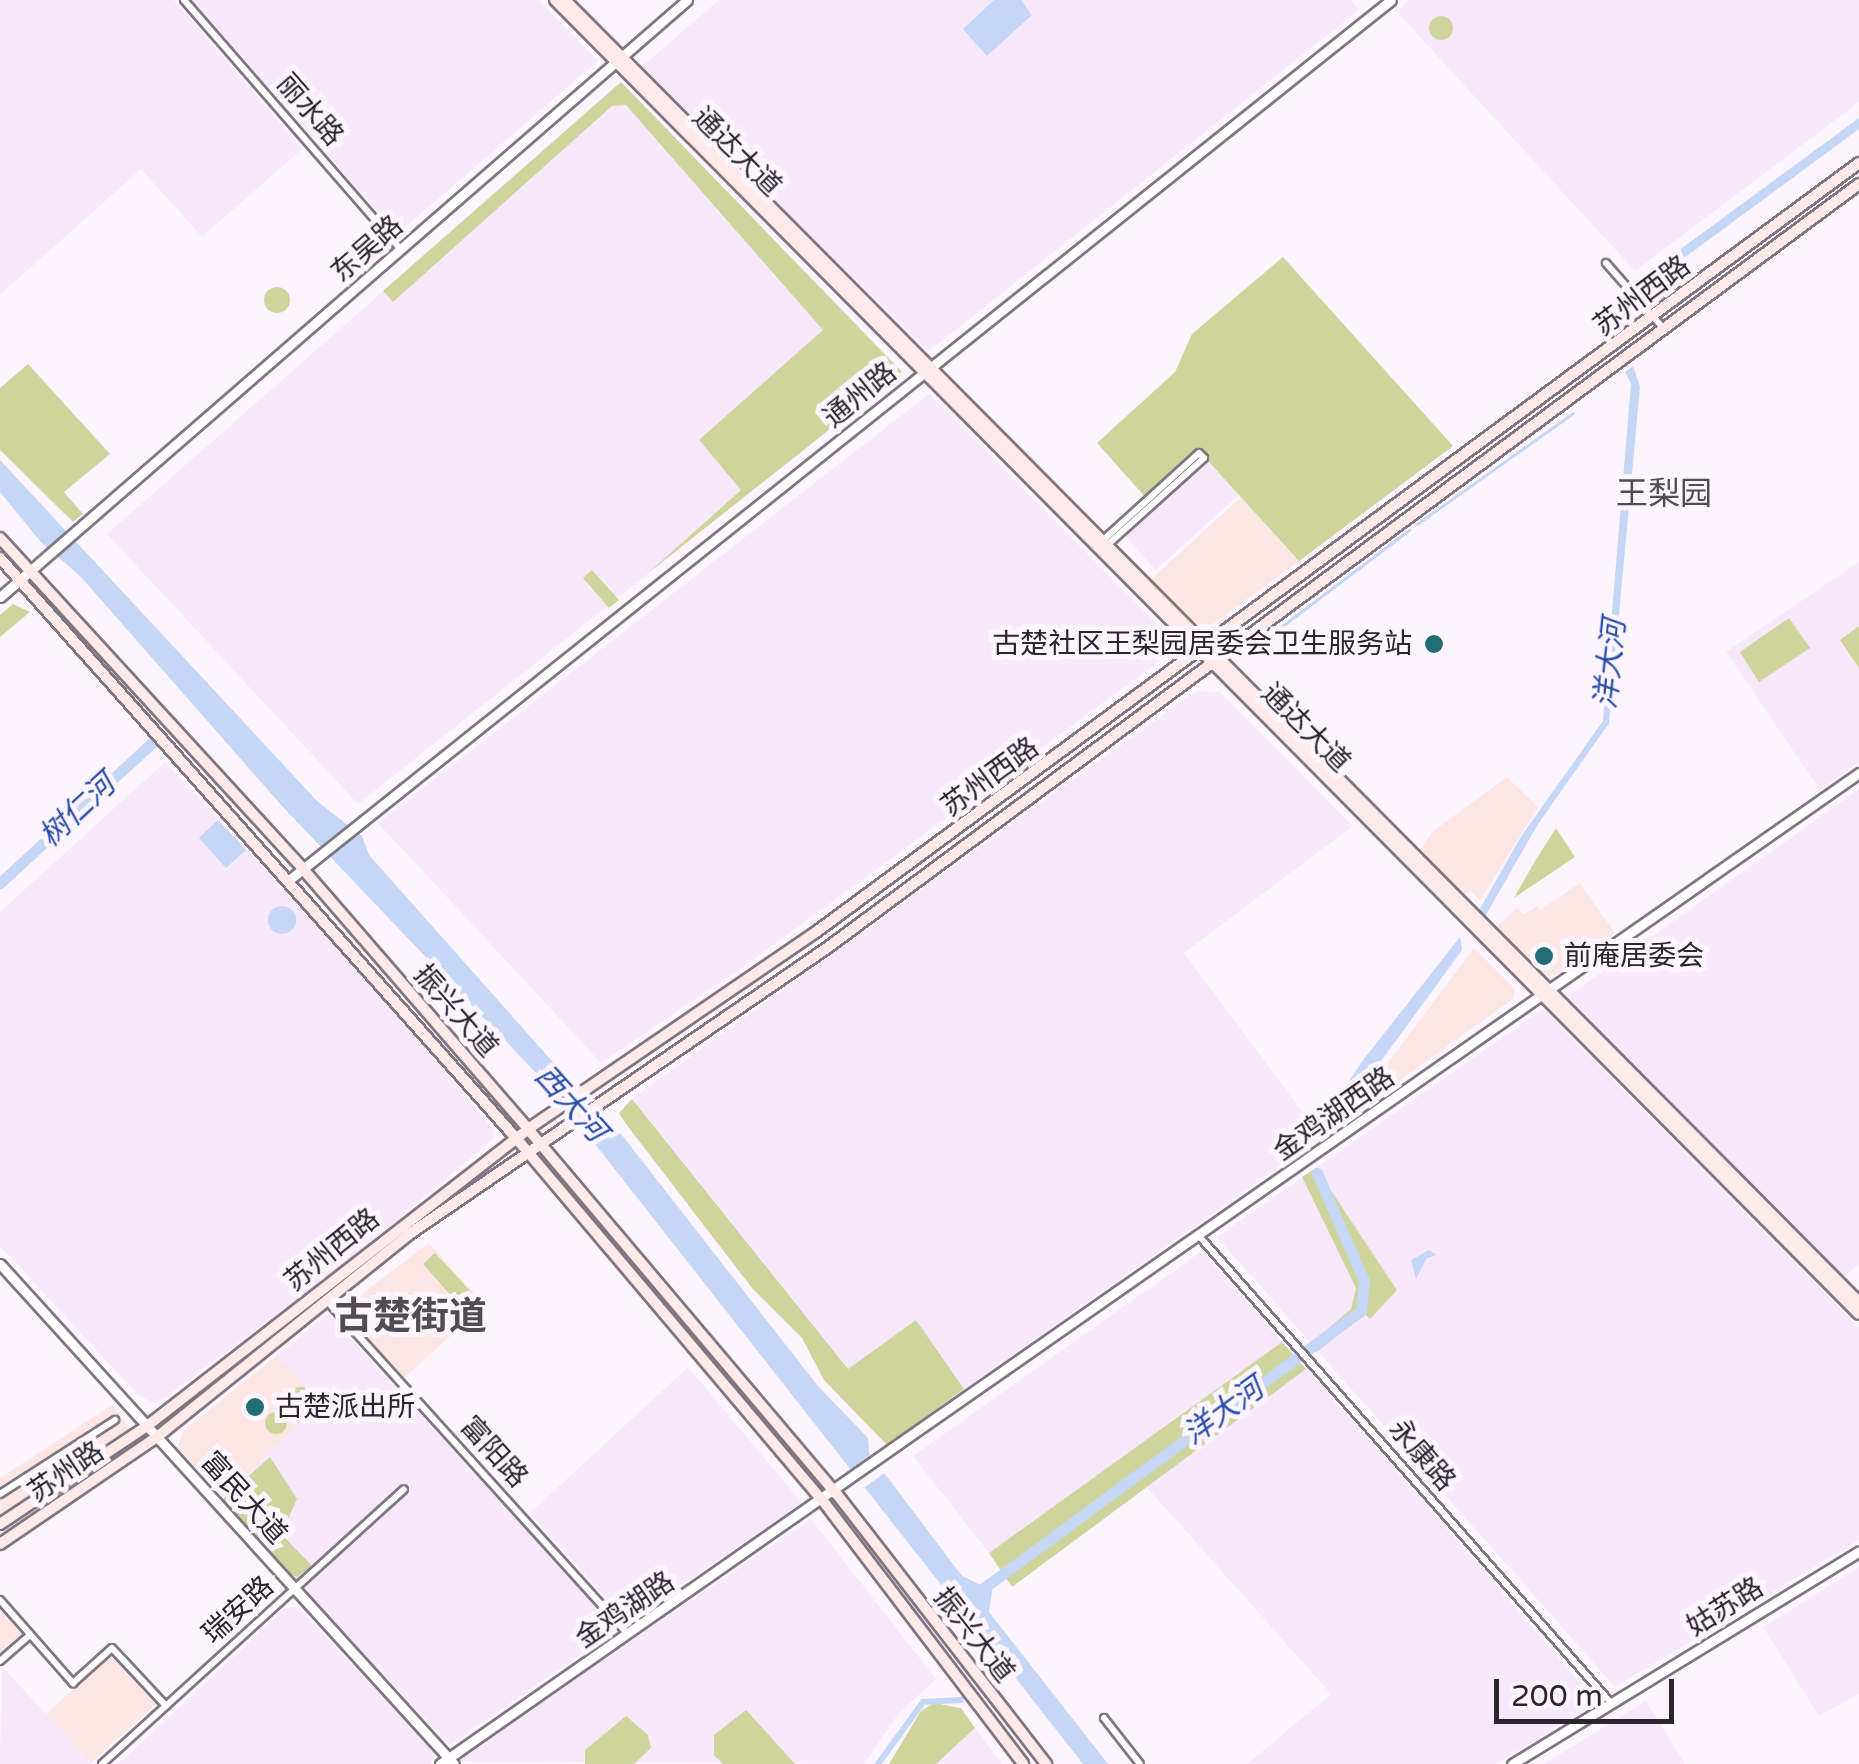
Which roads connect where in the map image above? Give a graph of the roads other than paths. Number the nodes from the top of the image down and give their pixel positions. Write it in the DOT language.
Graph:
graph roads {
  1 [pos="184,0"];
  2 [pos="555,0"];
  3 [pos="566,0"];
  4 [pos="686,0"];
  5 [pos="1390,0"];
  6 [pos="619,59"];
  7 [pos="1859,162"];
  8 [pos="1859,184"];
  9 [pos="1822,190"];
  10 [pos="1832,203"];
  11 [pos="401,250"];
  12 [pos="1606,263"];
  13 [pos="1685,292"];
  14 [pos="1695,306"];
  15 [pos="1654,316"];
  16 [pos="1664,329"];
  17 [pos="1626,336"];
  18 [pos="1636,349"];
  19 [pos="928,370"];
  20 [pos="1164,490"];
  21 [pos="0,538"];
  22 [pos="1102,546"];
  23 [pos="0,558"];
  24 [pos="36,566"];
  25 [pos="20,580"];
  26 [pos="0,596"];
  27 [pos="1203,648"];
  28 [pos="1215,662"];
  29 [pos="1859,773"];
  30 [pos="303,869"];
  31 [pos="288,880"];
  32 [pos="1544,994"];
  33 [pos="510,1108"];
  34 [pos="550,1114"];
  35 [pos="502,1121"];
  36 [pos="528,1129"];
  37 [pos="561,1131"];
  38 [pos="516,1138"];
  39 [pos="541,1144"];
  40 [pos="499,1151"];
  41 [pos="529,1153"];
  42 [pos="509,1167"];
  43 [pos="498,1174"];
  44 [pos="569,1178"];
  45 [pos="553,1182"];
  46 [pos="1199,1236"];
  47 [pos="0,1264"];
  48 [pos="326,1300"];
  49 [pos="1859,1302"];
  50 [pos="1859,1314"];
  51 [pos="115,1420"];
  52 [pos="148,1426"];
  53 [pos="157,1436"];
  54 [pos="404,1489"];
  55 [pos="836,1493"];
  56 [pos="0,1494"];
  57 [pos="823,1501"];
  58 [pos="0,1524"];
  59 [pos="0,1544"];
  60 [pos="1859,1551"];
  61 [pos="296,1588"];
  62 [pos="0,1600"];
  63 [pos="628,1634"];
  64 [pos="30,1635"];
  65 [pos="0,1662"];
  66 [pos="1611,1703"];
  67 [pos="166,1706"];
  68 [pos="1104,1718"];
  69 [pos="447,1762"];
  70 [pos="102,1764"];
  71 [pos="1023,1764"];
  72 [pos="1046,1764"];
  73 [pos="1140,1764"];
  74 [pos="1512,1764"];
  1 -- 11 [label="street, 丽水路"];
  2 -- 6 [label="main road, 通达大道"];
  3 -- 6 [label="main road, 通达大道"];
  4 -- 6 [label="street, 东吴路"];
  5 -- 19 [label="street, 通州路"];
  6 -- 11 [label="street, 东吴路"];
  6 -- 19 [label="main road, 通达大道"];
  7 -- 9 [label="main road, 苏州西路"];
  8 -- 10 [label="main road, 苏州西路"];
  9 -- 10 [label="street"];
  9 -- 13 [label="main road, 苏州西路"];
  10 -- 14 [label="main road, 苏州西路"];
  11 -- 24 [label="street, 东吴路"];
  12 -- 15 [label="street"];
  13 -- 14 [label="street"];
  13 -- 15 [label="main road, 苏州西路"];
  14 -- 16 [label="main road, 苏州西路"];
  15 -- 16 [label="street"];
  15 -- 17 [label="main road, 苏州西路"];
  16 -- 18 [label="main road, 苏州西路"];
  17 -- 18 [label="street"];
  17 -- 27 [label="main road, 苏州西路"];
  18 -- 28 [label="main road, 苏州西路"];
  19 -- 22 [label="main road, 通达大道"];
  19 -- 30 [label="street, 通州路"];
  20 -- 20 [label="street"];
  20 -- 22 [label="street"];
  21 -- 24 [label="main road, 振兴大道"];
  22 -- 27 [label="main road, 通达大道"];
  23 -- 25 [label="main road, 振兴大道"];
  24 -- 25 [label="street"];
  24 -- 30 [label="main road, 振兴大道"];
  25 -- 26 [label="street"];
  25 -- 31 [label="main road, 振兴大道"];
  27 -- 28 [label="main road, 通达大道"];
  27 -- 34 [label="main road, 苏州西路"];
  28 -- 32 [label="main road, 通达大道"];
  28 -- 37 [label="main road, 苏州西路"];
  29 -- 32 [label="street, 金鸡湖西路"];
  30 -- 31 [label="street, 通州路"];
  30 -- 33 [label="main road, 振兴大道"];
  31 -- 35 [label="main road, 振兴大道"];
  32 -- 46 [label="street, 金鸡湖西路"];
  32 -- 49 [label="main road, 通达大道"];
  32 -- 50 [label="main road, 通达大道"];
  33 -- 34 [label="main road"];
  33 -- 36 [label="main road, 振兴大道"];
  34 -- 36 [label="main road, 苏州西路"];
  35 -- 38 [label="main road, 振兴大道"];
  35 -- 40 [label="main road"];
  36 -- 38 [label="main road, 苏州西路"];
  36 -- 39 [label="main road, 振兴大道"];
  37 -- 39 [label="main road, 苏州西路"];
  37 -- 44 [label="main road"];
  38 -- 40 [label="main road, 苏州西路"];
  38 -- 41 [label="main road, 振兴大道"];
  39 -- 41 [label="main road, 苏州西路"];
  39 -- 44 [label="main road, 振兴大道"];
  40 -- 42 [label="main road"];
  40 -- 52 [label="main road, 苏州西路"];
  41 -- 42 [label="main road, 苏州西路"];
  41 -- 45 [label="main road, 振兴大道"];
  42 -- 43 [label="main road, 苏州西路"];
  43 -- 45 [label="main road"];
  43 -- 48 [label="main road, 苏州西路"];
  44 -- 55 [label="main road, 振兴大道"];
  45 -- 57 [label="main road, 振兴大道"];
  46 -- 55 [label="street, 金鸡湖西路"];
  46 -- 66 [label="street, 永康路"];
  47 -- 52 [label="street, 富民大道"];
  48 -- 53 [label="main road, 苏州西路"];
  48 -- 63 [label="street, 富阳路"];
  51 -- 56 [label="street"];
  52 -- 53 [label="street, 富民大道"];
  52 -- 58 [label="main road, 苏州路"];
  53 -- 59 [label="main road, 苏州路"];
  53 -- 61 [label="street, 富民大道"];
  54 -- 61 [label="street, 瑞安路"];
  55 -- 57 [label="street, 金鸡湖路"];
  55 -- 72 [label="main road, 振兴大道"];
  57 -- 63 [label="street, 金鸡湖路"];
  57 -- 71 [label="main road, 振兴大道"];
  60 -- 66 [label="street, 姑苏路"];
  61 -- 67 [label="street, 瑞安路"];
  61 -- 69 [label="street, 富民大道"];
  62 -- 64 [label="street"];
  63 -- 69 [label="street, 金鸡湖路"];
  64 -- 65 [label="street"];
  64 -- 67 [label="street"];
  66 -- 74 [label="street, 姑苏路"];
  67 -- 70 [label="street, 瑞安路"];
  68 -- 73 [label="street"];
}
